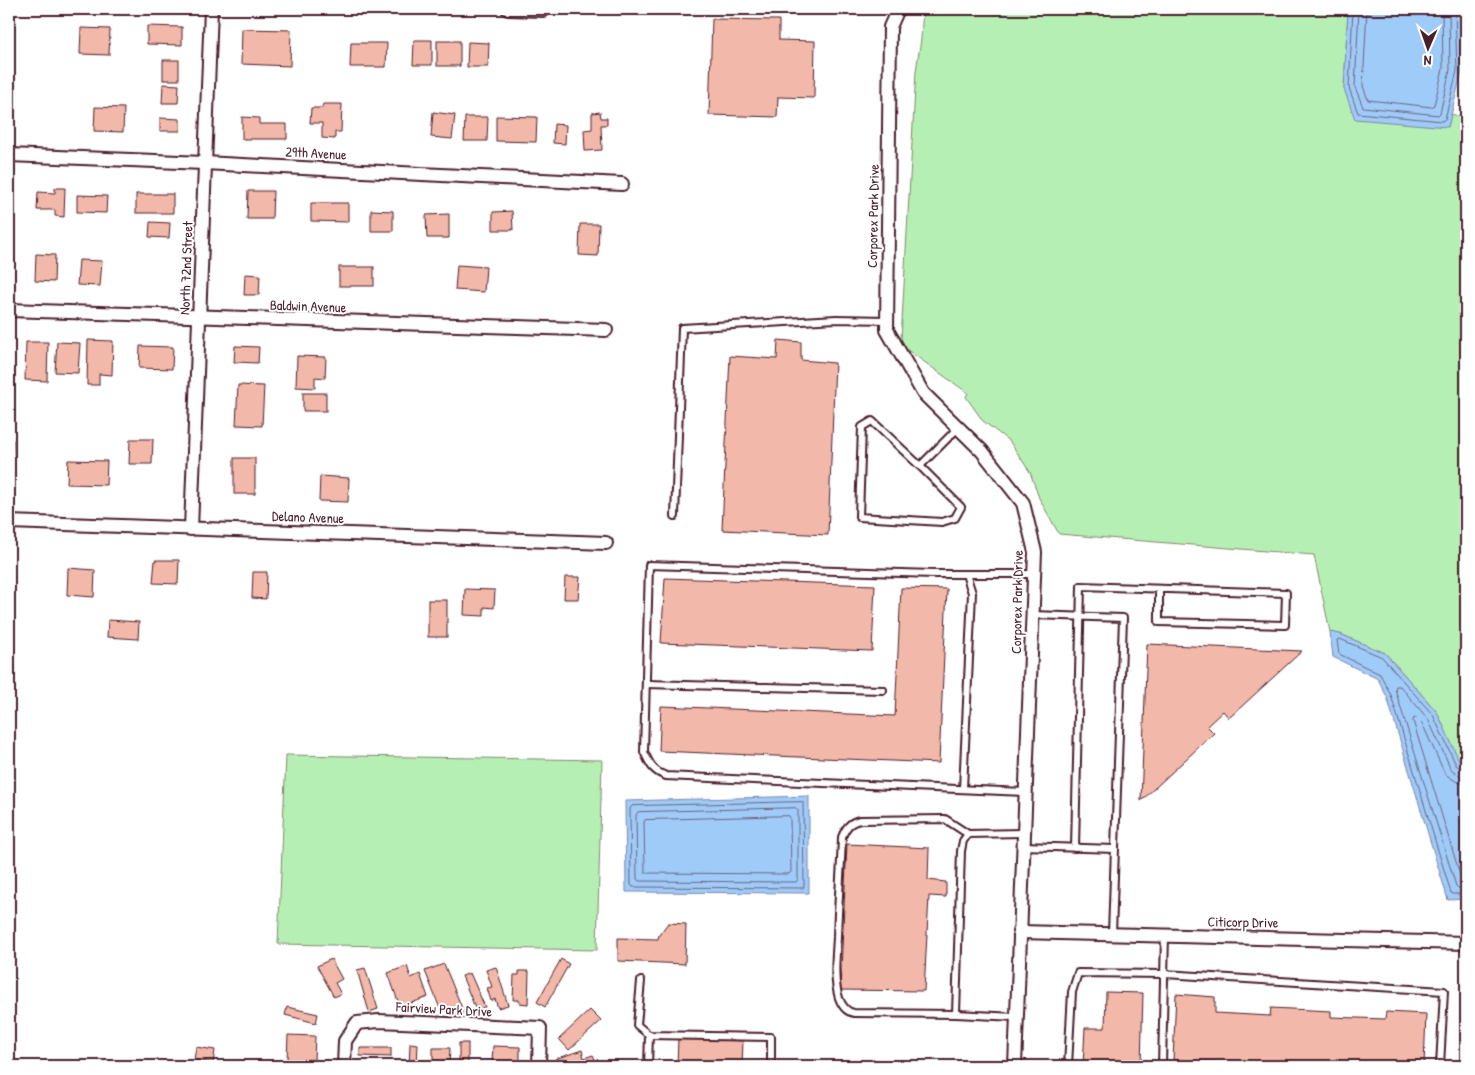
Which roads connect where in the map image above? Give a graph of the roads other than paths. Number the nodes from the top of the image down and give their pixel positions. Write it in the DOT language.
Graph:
graph roads {
  1 [pos="211,9"];
  2 [pos="508,9"];
  3 [pos="898,9"];
  4 [pos="544,10"];
  5 [pos="9,155"];
  6 [pos="204,163"];
  7 [pos="622,184"];
  8 [pos="9,310"];
  9 [pos="199,317"];
  10 [pos="887,320"];
  11 [pos="606,330"];
  12 [pos="958,428"];
  13 [pos="920,466"];
  14 [pos="675,516"];
  15 [pos="9,522"];
  16 [pos="191,528"];
  17 [pos="606,543"];
  18 [pos="966,574"];
  19 [pos="1034,574"];
  20 [pos="1159,589"];
  21 [pos="1032,615"];
  22 [pos="1080,616"];
  23 [pos="646,684"];
  24 [pos="883,690"];
  25 [pos="963,789"];
  26 [pos="1025,792"];
  27 [pos="1023,833"];
  28 [pos="968,834"];
  29 [pos="1023,846"];
  30 [pos="1075,848"];
  31 [pos="1115,849"];
  32 [pos="1019,932"];
  33 [pos="1112,934"];
  34 [pos="1165,936"];
  35 [pos="1466,943"];
  36 [pos="1165,974"];
  37 [pos="641,981"];
  38 [pos="956,1014"];
  39 [pos="1016,1017"];
  40 [pos="649,1035"];
  41 [pos="344,1066"];
  42 [pos="539,1066"];
  43 [pos="648,1066"];
  44 [pos="771,1066"];
  45 [pos="1015,1066"];
  46 [pos="1068,1066"];
  47 [pos="1162,1066"];
  48 [pos="1440,1066"];
  1 -- 6 [label="street, North 72nd Street"];
  2 -- 4 [label="street"];
  3 -- 10 [label="street, Corporex Park Drive"];
  5 -- 6 [label="street, 29th Avenue"];
  6 -- 7 [label="street, 29th Avenue"];
  6 -- 9 [label="street, North 72nd Street"];
  8 -- 9 [label="street, Baldwin Avenue"];
  9 -- 11 [label="street, Baldwin Avenue"];
  9 -- 16 [label="street, North 72nd Street"];
  10 -- 12 [label="street, Corporex Park Drive"];
  10 -- 14 [label="lane"];
  12 -- 13 [label="lane"];
  12 -- 19 [label="street, Corporex Park Drive"];
  13 -- 13 [label="lane"];
  15 -- 16 [label="street, Delano Avenue"];
  16 -- 17 [label="street, Delano Avenue"];
  18 -- 19 [label="lane"];
  18 -- 23 [label="lane"];
  18 -- 25 [label="lane"];
  19 -- 21 [label="street, Corporex Park Drive"];
  20 -- 20 [label="lane"];
  20 -- 22 [label="lane"];
  21 -- 22 [label="lane"];
  21 -- 26 [label="street, Corporex Park Drive"];
  22 -- 30 [label="lane"];
  22 -- 31 [label="lane"];
  23 -- 24 [label="lane"];
  23 -- 25 [label="lane"];
  25 -- 26 [label="lane"];
  26 -- 27 [label="street, Corporex Park Drive"];
  27 -- 28 [label="lane"];
  27 -- 29 [label="street, Corporex Park Drive"];
  28 -- 38 [label="lane"];
  28 -- 38 [label="lane"];
  29 -- 30 [label="lane"];
  29 -- 32 [label="street, Corporex Park Drive"];
  30 -- 31 [label="lane"];
  31 -- 33 [label="lane"];
  32 -- 33 [label="street, Citicorp Drive"];
  32 -- 39 [label="street, Corporex Park Drive"];
  33 -- 34 [label="street, Citicorp Drive"];
  34 -- 35 [label="street, Citicorp Drive"];
  34 -- 36 [label="lane"];
  36 -- 46 [label="lane"];
  36 -- 47 [label="lane"];
  36 -- 48 [label="lane"];
  37 -- 40 [label="lane"];
  38 -- 39 [label="lane"];
  39 -- 45 [label="street, Corporex Park Drive"];
  40 -- 43 [label="lane"];
  40 -- 44 [label="lane"];
  41 -- 42 [label="street, Fairview Park Drive"];
}
